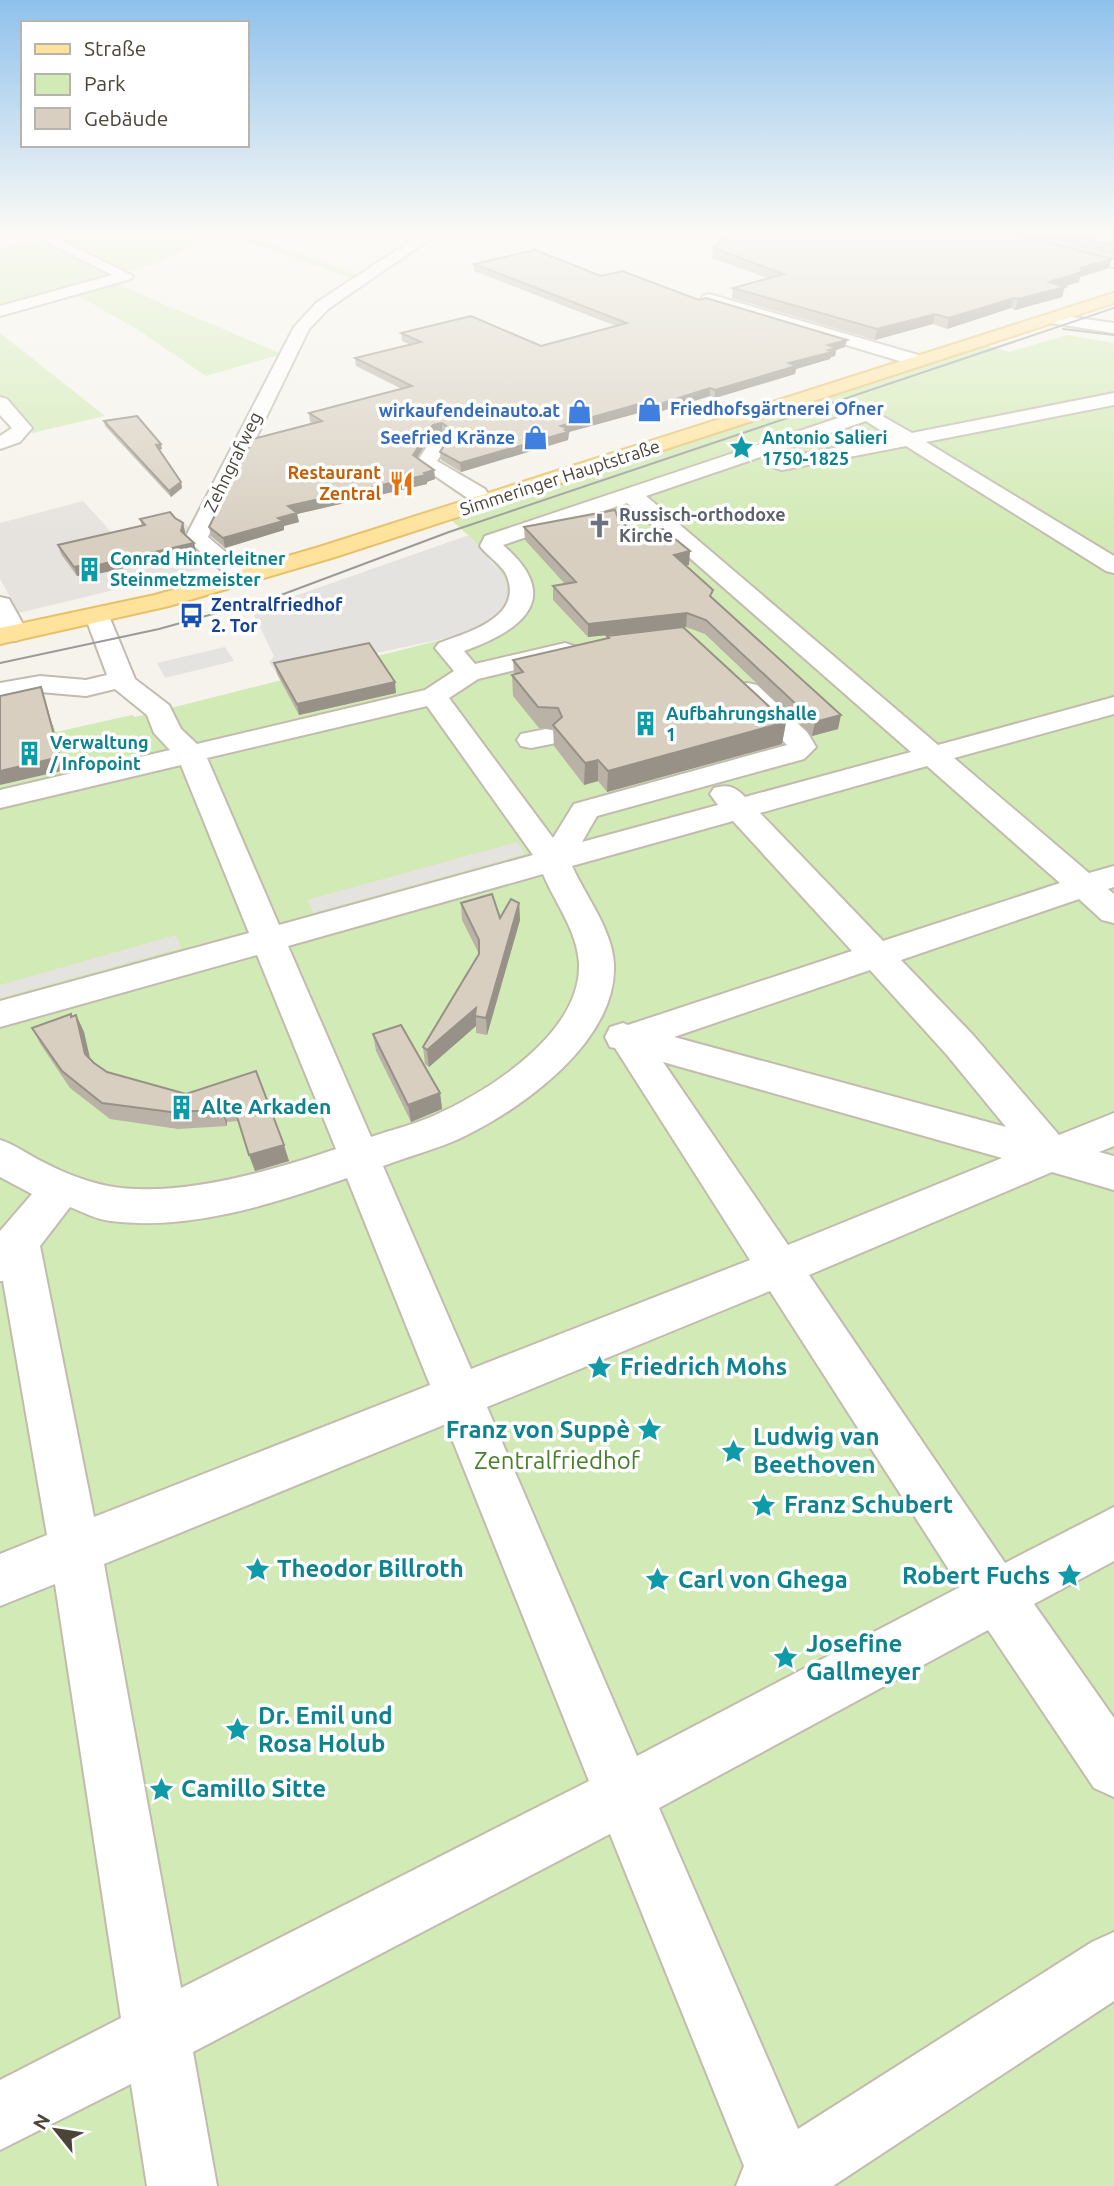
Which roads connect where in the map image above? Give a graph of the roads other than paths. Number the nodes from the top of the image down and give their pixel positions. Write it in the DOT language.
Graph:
graph roads {
  1 [pos="298,334"];
  2 [pos="828,334"];
  3 [pos="1003,334"];
  4 [pos="919,361"];
  5 [pos="1114,399"];
  6 [pos="0,402"];
  7 [pos="441,440"];
  8 [pos="906,440"];
  9 [pos="0,443"];
  10 [pos="477,494"];
  11 [pos="629,494"];
  12 [pos="1114,566"];
  13 [pos="243,577"];
  14 [pos="0,604"];
  15 [pos="97,616"];
  16 [pos="8,635"];
  17 [pos="585,649"];
  18 [pos="469,673"];
  19 [pos="731,676"];
  20 [pos="122,680"];
  21 [pos="0,691"];
  22 [pos="434,696"];
  23 [pos="1114,705"];
  24 [pos="191,754"];
  25 [pos="933,755"];
  26 [pos="708,776"];
  27 [pos="0,799"];
  28 [pos="740,809"];
  29 [pos="554,862"];
  30 [pos="1099,881"];
  31 [pos="1114,912"];
  32 [pos="267,938"];
  33 [pos="876,956"];
  34 [pos="0,1014"];
  35 [pos="576,1024"];
  36 [pos="628,1039"];
  37 [pos="1114,1129"];
  38 [pos="1052,1155"];
  39 [pos="0,1156"];
  40 [pos="359,1158"];
  41 [pos="1114,1173"];
  42 [pos="61,1188"];
  43 [pos="6,1252"];
  44 [pos="779,1268"];
  45 [pos="457,1396"];
  46 [pos="1114,1533"];
  47 [pos="75,1549"];
  48 [pos="0,1580"];
  49 [pos="997,1597"];
  50 [pos="1114,1768"];
  51 [pos="624,1795"];
  52 [pos="1114,1964"];
  53 [pos="156,2034"];
  54 [pos="0,2116"];
  55 [pos="781,2183"];
  56 [pos="182,2186"];
  1 -- 13 [label="street, Zehngrafweg"];
  2 -- 4 [label="street"];
  3 -- 4 [label="main road, Simmeringer Hauptstraße"];
  4 -- 13 [label="main road, Simmeringer Hauptstraße"];
  5 -- 8 [label="street"];
  6 -- 9 [label="street"];
  7 -- 10 [label="street"];
  8 -- 11 [label="street"];
  8 -- 11 [label="street"];
  8 -- 12 [label="street"];
  11 -- 18 [label="street"];
  11 -- 25 [label="street"];
  13 -- 15 [label="main road, Simmeringer Hauptstraße"];
  14 -- 16 [label="street"];
  15 -- 16 [label="main road, Simmeringer Hauptstraße"];
  15 -- 20 [label="street"];
  17 -- 18 [label="street"];
  18 -- 22 [label="street"];
  19 -- 26 [label="street"];
  20 -- 21 [label="street"];
  20 -- 24 [label="street"];
  22 -- 24 [label="street"];
  22 -- 29 [label="street"];
  23 -- 25 [label="street"];
  24 -- 27 [label="street"];
  24 -- 32 [label="street"];
  25 -- 28 [label="street"];
  25 -- 30 [label="street"];
  26 -- 28 [label="street"];
  26 -- 29 [label="street"];
  28 -- 29 [label="street"];
  28 -- 33 [label="street"];
  29 -- 32 [label="street"];
  29 -- 35 [label="street"];
  30 -- 31 [label="street"];
  30 -- 33 [label="street"];
  32 -- 34 [label="street"];
  32 -- 40 [label="street"];
  33 -- 36 [label="street"];
  33 -- 38 [label="street"];
  35 -- 36 [label="street"];
  35 -- 40 [label="street"];
  36 -- 38 [label="street"];
  36 -- 44 [label="street"];
  37 -- 38 [label="street"];
  38 -- 41 [label="street"];
  38 -- 44 [label="street"];
  39 -- 42 [label="street"];
  40 -- 42 [label="street"];
  40 -- 45 [label="street"];
  42 -- 43 [label="street"];
  43 -- 47 [label="street"];
  44 -- 45 [label="street"];
  44 -- 49 [label="street"];
  45 -- 47 [label="street"];
  45 -- 51 [label="street"];
  46 -- 49 [label="street"];
  47 -- 48 [label="street"];
  47 -- 53 [label="street"];
  49 -- 50 [label="street"];
  49 -- 51 [label="street"];
  51 -- 53 [label="street"];
  51 -- 55 [label="street"];
  52 -- 55 [label="street"];
  53 -- 54 [label="street"];
  53 -- 56 [label="street"];
}
